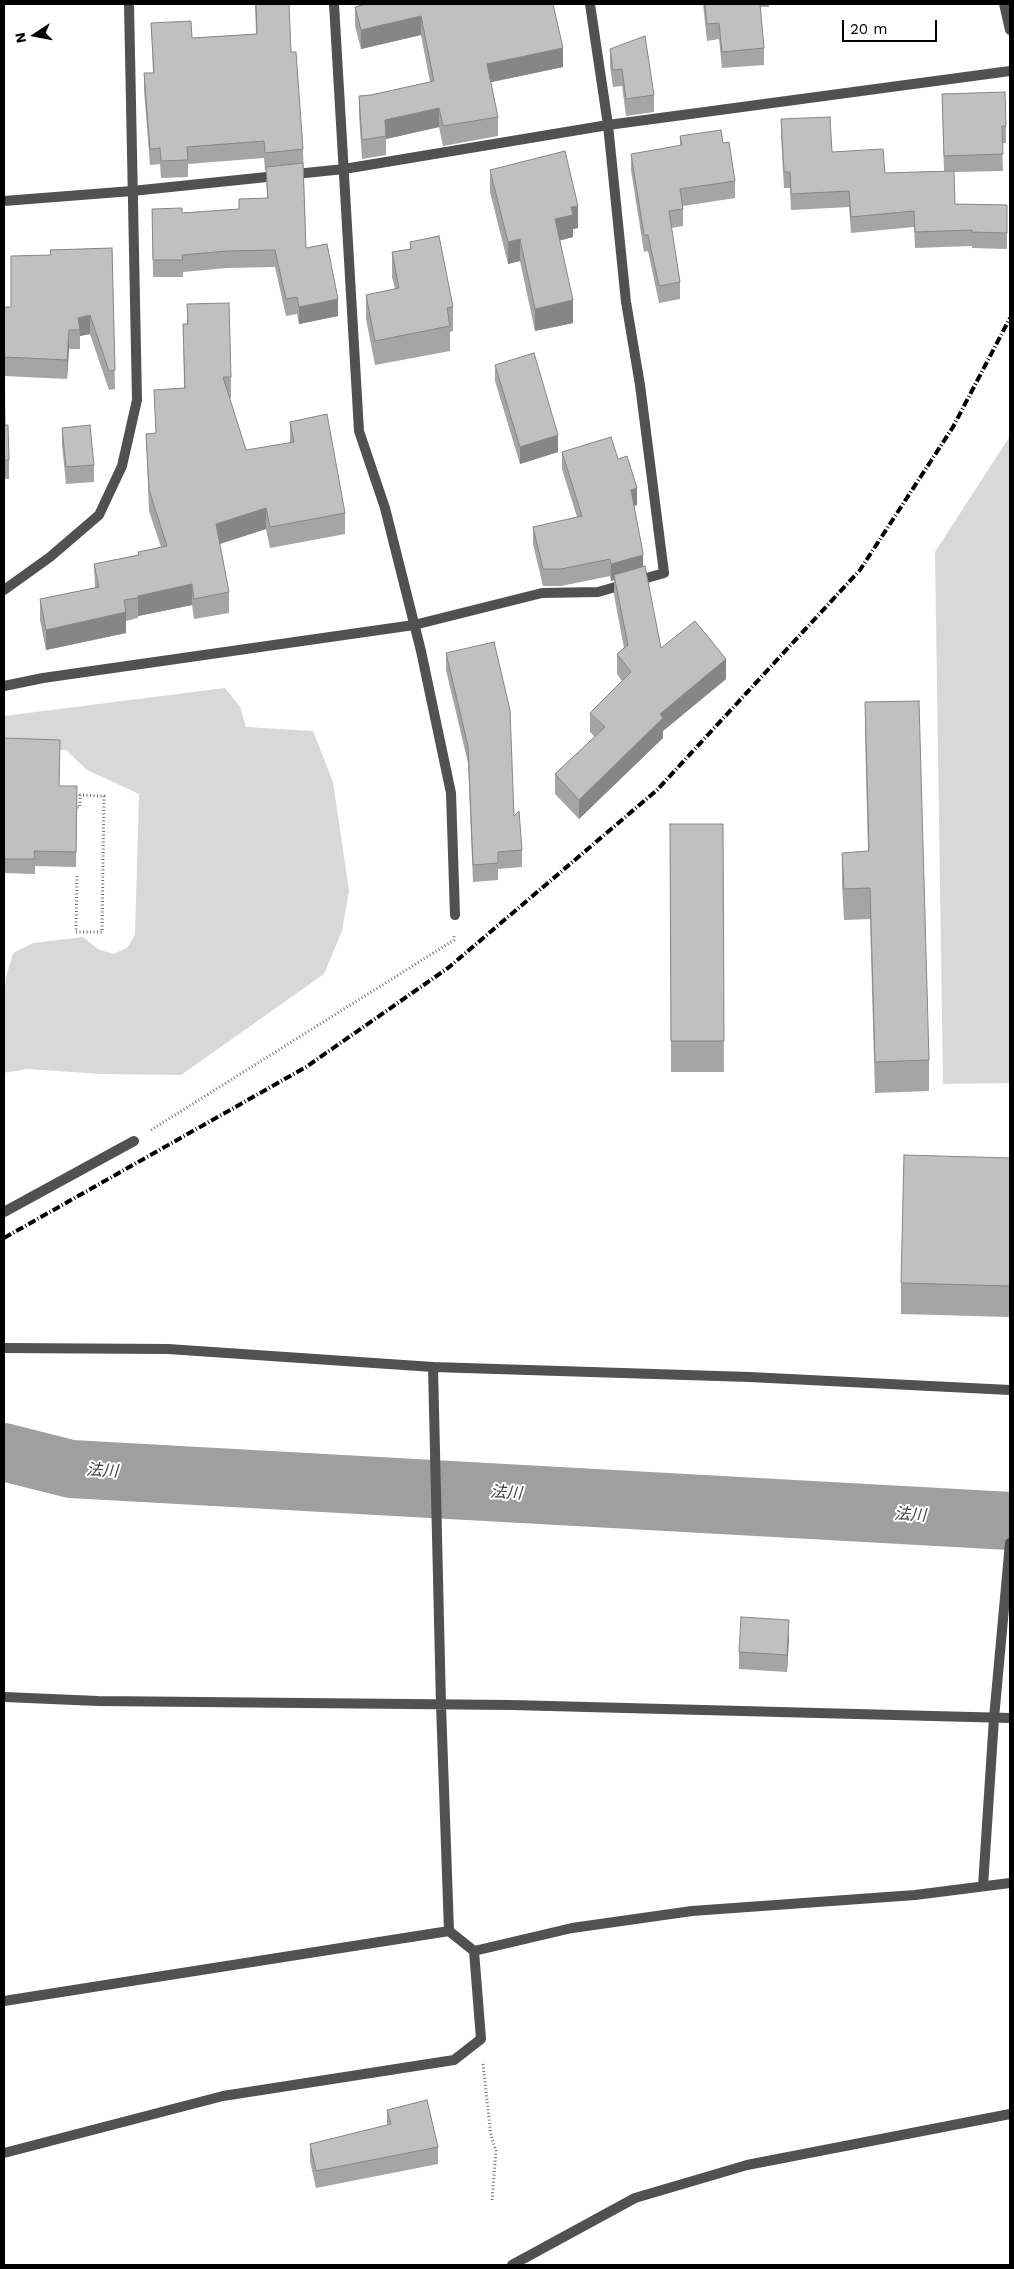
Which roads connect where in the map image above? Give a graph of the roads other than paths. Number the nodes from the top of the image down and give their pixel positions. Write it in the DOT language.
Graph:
graph roads {
  1 [pos="130,4"];
  2 [pos="334,4"];
  3 [pos="590,4"];
  4 [pos="1004,4"];
  5 [pos="1010,30"];
  6 [pos="1010,71"];
  7 [pos="608,125"];
  8 [pos="344,170"];
  9 [pos="132,191"];
  10 [pos="4,202"];
  11 [pos="4,590"];
  12 [pos="414,625"];
  13 [pos="4,686"];
  14 [pos="455,915"];
  15 [pos="134,1141"];
  16 [pos="4,1212"];
  17 [pos="4,1348"];
  18 [pos="433,1367"];
  19 [pos="1010,1390"];
  20 [pos="1010,1543"];
  21 [pos="4,1697"];
  22 [pos="441,1705"];
  23 [pos="994,1718"];
  24 [pos="1010,1718"];
  25 [pos="1010,1884"];
  26 [pos="983,1886"];
  27 [pos="449,1930"];
  28 [pos="474,1951"];
  29 [pos="4,2001"];
  30 [pos="1010,2114"];
  31 [pos="4,2153"];
  32 [pos="512,2265"];
  1 -- 9 [label="street"];
  2 -- 8 [label="street"];
  3 -- 7 [label="street"];
  4 -- 5 [label="street"];
  6 -- 7 [label="street"];
  7 -- 8 [label="street"];
  7 -- 12 [label="street"];
  8 -- 9 [label="street"];
  8 -- 12 [label="street"];
  9 -- 10 [label="street"];
  9 -- 11 [label="street"];
  12 -- 13 [label="street"];
  12 -- 14 [label="street"];
  15 -- 16 [label="street"];
  17 -- 18 [label="street"];
  18 -- 19 [label="street"];
  18 -- 22 [label="street"];
  20 -- 23 [label="street"];
  21 -- 22 [label="street"];
  22 -- 23 [label="street"];
  22 -- 27 [label="street"];
  23 -- 24 [label="street"];
  23 -- 26 [label="street"];
  25 -- 26 [label="street"];
  26 -- 28 [label="street"];
  27 -- 28 [label="street"];
  27 -- 29 [label="street"];
  28 -- 31 [label="street"];
  30 -- 32 [label="street"];
}
